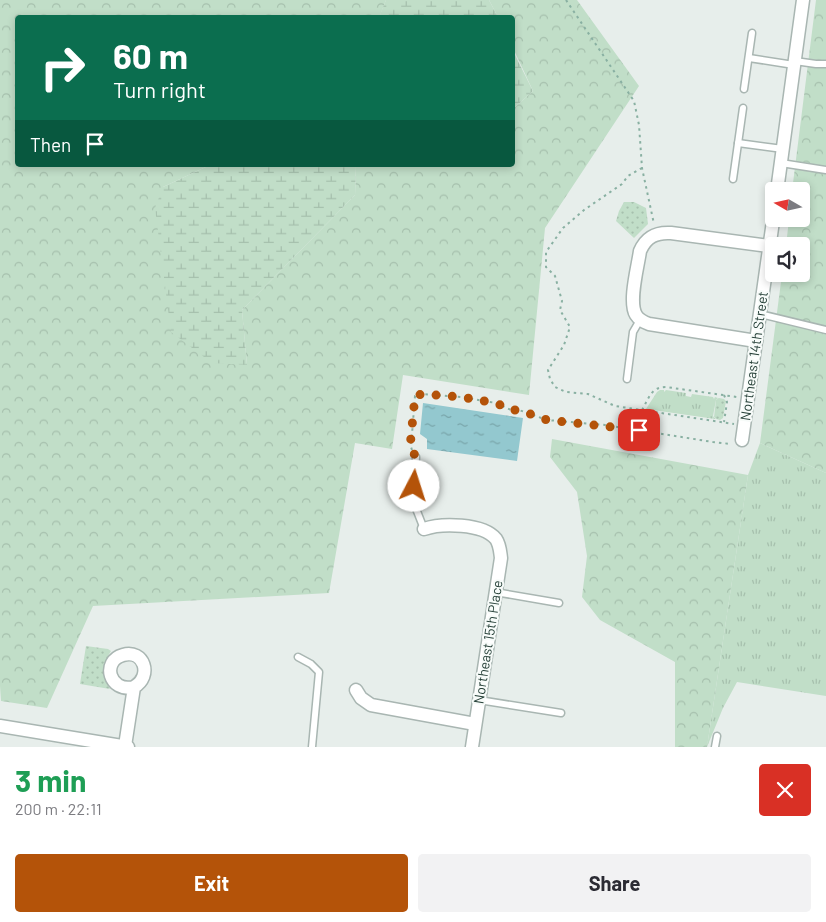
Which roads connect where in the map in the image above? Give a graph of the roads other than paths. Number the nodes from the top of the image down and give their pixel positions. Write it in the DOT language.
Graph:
graph roads {
  1 [pos="803,0"];
  2 [pos="752,33"];
  3 [pos="749,58"];
  4 [pos="795,63"];
  5 [pos="826,64"];
  6 [pos="744,89"];
  7 [pos="743,108"];
  8 [pos="738,143"];
  9 [pos="783,149"];
  10 [pos="781,163"];
  11 [pos="826,170"];
  12 [pos="733,179"];
  13 [pos="778,182"];
  14 [pos="765,245"];
  15 [pos="765,276"];
  16 [pos="760,314"];
  17 [pos="640,320"];
  18 [pos="826,330"];
  19 [pos="756,341"];
  20 [pos="627,379"];
  21 [pos="742,440"];
  22 [pos="416,457"];
  23 [pos="424,530"];
  24 [pos="495,592"];
  25 [pos="559,602"];
  26 [pos="298,657"];
  27 [pos="134,687"];
  28 [pos="356,690"];
  29 [pos="479,700"];
  30 [pos="561,712"];
  31 [pos="475,724"];
  32 [pos="0,726"];
  33 [pos="717,736"];
  34 [pos="127,747"];
  35 [pos="312,747"];
  36 [pos="472,747"];
  37 [pos="715,747"];
  1 -- 4 [label="street"];
  2 -- 3 [label="lane"];
  3 -- 4 [label="lane"];
  3 -- 6 [label="lane"];
  4 -- 5 [label="lane"];
  4 -- 9 [label="street"];
  7 -- 8 [label="lane"];
  8 -- 9 [label="lane"];
  8 -- 12 [label="lane"];
  9 -- 10 [label="street"];
  10 -- 11 [label="lane"];
  10 -- 13 [label="street"];
  14 -- 17 [label="street"];
  15 -- 16 [label="street, Northeast 14th Street"];
  16 -- 18 [label="lane"];
  16 -- 19 [label="street, Northeast 14th Street"];
  17 -- 19 [label="street"];
  17 -- 20 [label="lane"];
  19 -- 21 [label="street, Northeast 14th Street"];
  22 -- 23 [label="lane"];
  23 -- 24 [label="street, Northeast 15th Place"];
  24 -- 25 [label="lane"];
  24 -- 29 [label="street, Northeast 15th Place"];
  26 -- 35 [label="lane"];
  27 -- 34 [label="street"];
  28 -- 31 [label="street"];
  29 -- 30 [label="lane"];
  29 -- 31 [label="street, Northeast 15th Place"];
  31 -- 36 [label="street, Northeast 15th Place"];
  32 -- 34 [label="street"];
  33 -- 37 [label="lane"];
}
